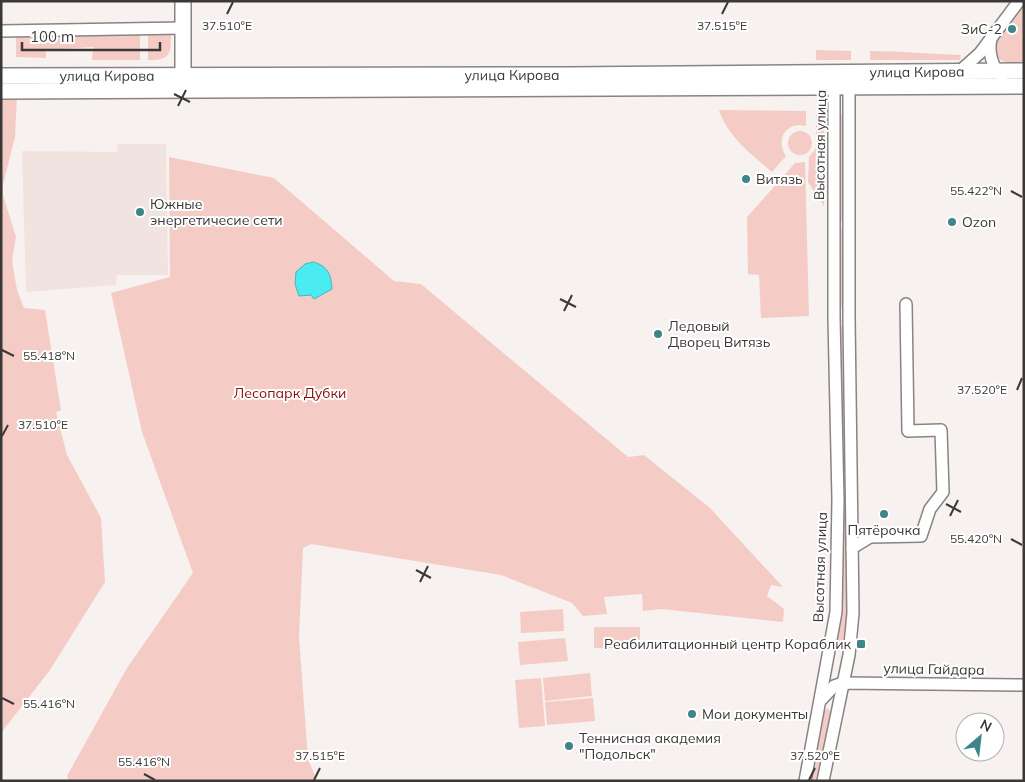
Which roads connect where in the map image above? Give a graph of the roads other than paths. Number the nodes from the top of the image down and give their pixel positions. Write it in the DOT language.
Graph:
graph roads {
  1 [pos="183,1"];
  2 [pos="1019,1"];
  3 [pos="183,28"];
  4 [pos="1,31"];
  5 [pos="992,37"];
  6 [pos="843,71"];
  7 [pos="960,71"];
  8 [pos="996,71"];
  9 [pos="1024,71"];
  10 [pos="1,76"];
  11 [pos="183,83"];
  12 [pos="1019,86"];
  13 [pos="841,87"];
  14 [pos="1,91"];
  15 [pos="906,304"];
  16 [pos="834,318"];
  17 [pos="849,318"];
  18 [pos="837,504"];
  19 [pos="852,504"];
  20 [pos="852,548"];
  21 [pos="829,660"];
  22 [pos="843,683"];
  23 [pos="1024,685"];
  24 [pos="821,700"];
  25 [pos="804,781"];
  26 [pos="823,781"];
  1 -- 3 [label="main road"];
  2 -- 5 [label="street"];
  3 -- 4 [label="street"];
  3 -- 11 [label="main road"];
  5 -- 7 [label="street"];
  5 -- 8 [label="street"];
  6 -- 7 [label="main road, улица Кирова"];
  6 -- 11 [label="main road, улица Кирова"];
  6 -- 13 [label="street, Высотная улица"];
  7 -- 8 [label="main road, улица Кирова"];
  8 -- 9 [label="main road, улица Кирова"];
  8 -- 12 [label="street"];
  10 -- 11 [label="main road, улица Кирова"];
  11 -- 13 [label="main road, улица Кирова"];
  11 -- 14 [label="main road, улица Кирова"];
  12 -- 13 [label="main road, улица Кирова"];
  13 -- 16 [label="street, Высотная улица"];
  13 -- 17 [label="street, Высотная улица"];
  15 -- 20 [label="street"];
  16 -- 17 [label="street"];
  16 -- 18 [label="street, Высотная улица"];
  17 -- 19 [label="street, Высотная улица"];
  18 -- 19 [label="street, Высотная улица"];
  18 -- 21 [label="street, Высотная улица"];
  19 -- 20 [label="street, Высотная улица"];
  20 -- 22 [label="street, Высотная улица"];
  21 -- 22 [label="street"];
  21 -- 24 [label="street, Высотная улица"];
  22 -- 23 [label="street, улица Гайдара"];
  22 -- 24 [label="street"];
  22 -- 26 [label="street, Высотная улица"];
  24 -- 25 [label="street, Высотная улица"];
}
